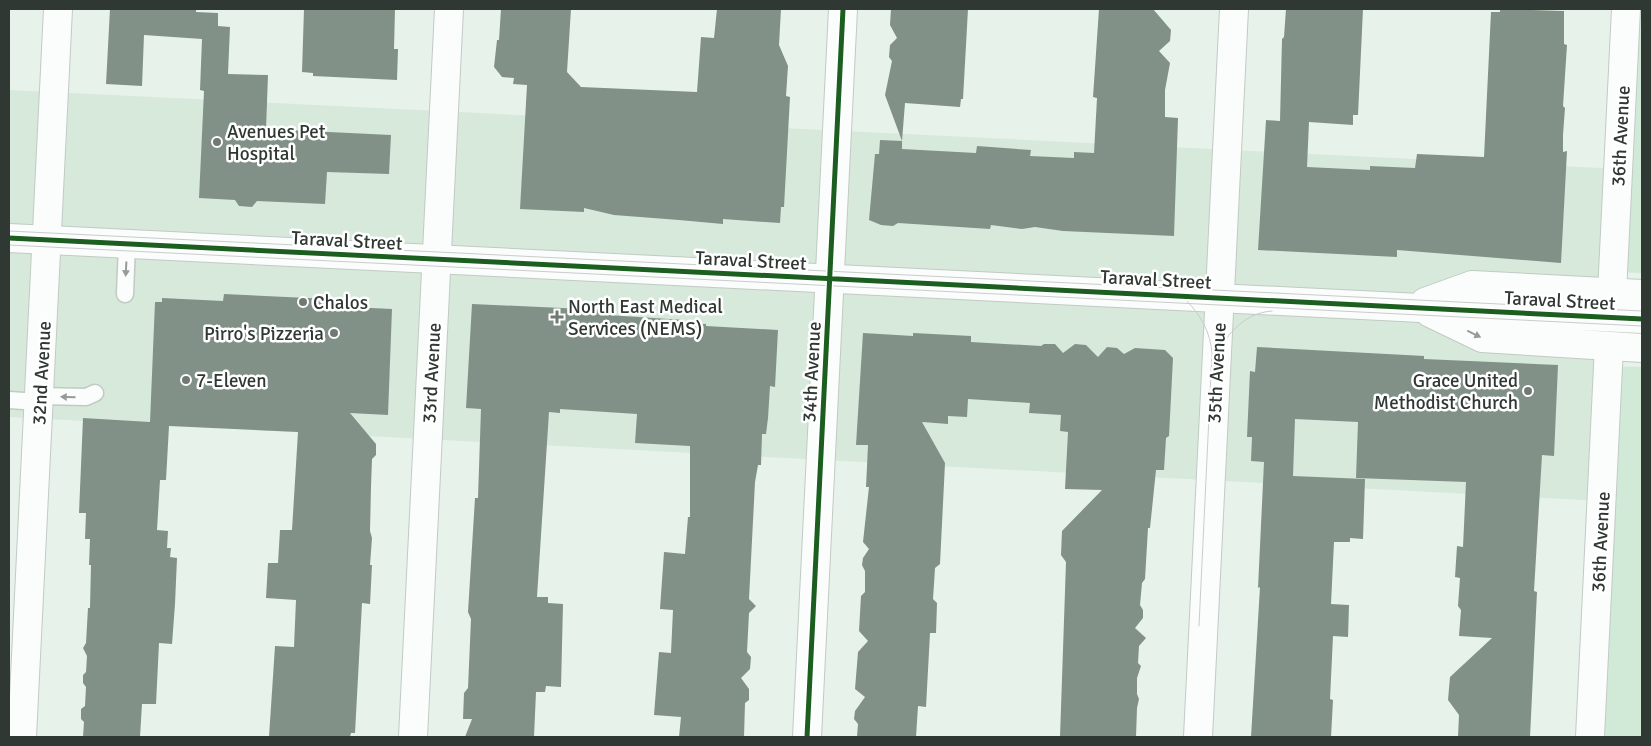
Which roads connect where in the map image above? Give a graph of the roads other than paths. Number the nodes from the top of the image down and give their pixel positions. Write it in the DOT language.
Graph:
graph roads {
  1 [pos="58,9"];
  2 [pos="449,9"];
  3 [pos="844,9"];
  4 [pos="1234,9"];
  5 [pos="1626,9"];
  6 [pos="9,238"];
  7 [pos="47,240"];
  8 [pos="127,244"];
  9 [pos="437,259"];
  10 [pos="830,278"];
  11 [pos="1612,292"];
  12 [pos="125,294"];
  13 [pos="1642,294"];
  14 [pos="1220,298"];
  15 [pos="1414,306"];
  16 [pos="1642,319"];
  17 [pos="1610,346"];
  18 [pos="1642,348"];
  19 [pos="95,393"];
  20 [pos="39,399"];
  21 [pos="9,400"];
  22 [pos="22,737"];
  23 [pos="413,737"];
  24 [pos="808,737"];
  25 [pos="1198,737"];
  26 [pos="1590,737"];
  1 -- 7 [label="street, 32nd Avenue"];
  2 -- 9 [label="street, 33rd Avenue"];
  3 -- 10 [label="street, 34th Avenue"];
  4 -- 14 [label="street, 35th Avenue"];
  5 -- 11 [label="street, 36th Avenue"];
  6 -- 7 [label="street, Taraval Street"];
  7 -- 8 [label="street, Taraval Street"];
  7 -- 20 [label="street, 32nd Avenue"];
  8 -- 9 [label="street, Taraval Street"];
  8 -- 12 [label="lane, one-way"];
  9 -- 10 [label="street, Taraval Street"];
  9 -- 23 [label="street, 33rd Avenue"];
  10 -- 14 [label="street, Taraval Street"];
  10 -- 24 [label="street, 34th Avenue"];
  11 -- 13 [label="street, Taraval Street"];
  11 -- 15 [label="street, Taraval Street"];
  14 -- 15 [label="street, Taraval Street"];
  14 -- 25 [label="street, 35th Avenue"];
  15 -- 16 [label="street, Taraval Street"];
  15 -- 17 [label="street, Taraval Street, one-way"];
  17 -- 18 [label="street, Taraval Street"];
  17 -- 26 [label="street, 36th Avenue"];
  19 -- 20 [label="lane, one-way"];
  20 -- 21 [label="lane"];
  20 -- 22 [label="street, 32nd Avenue"];
}
